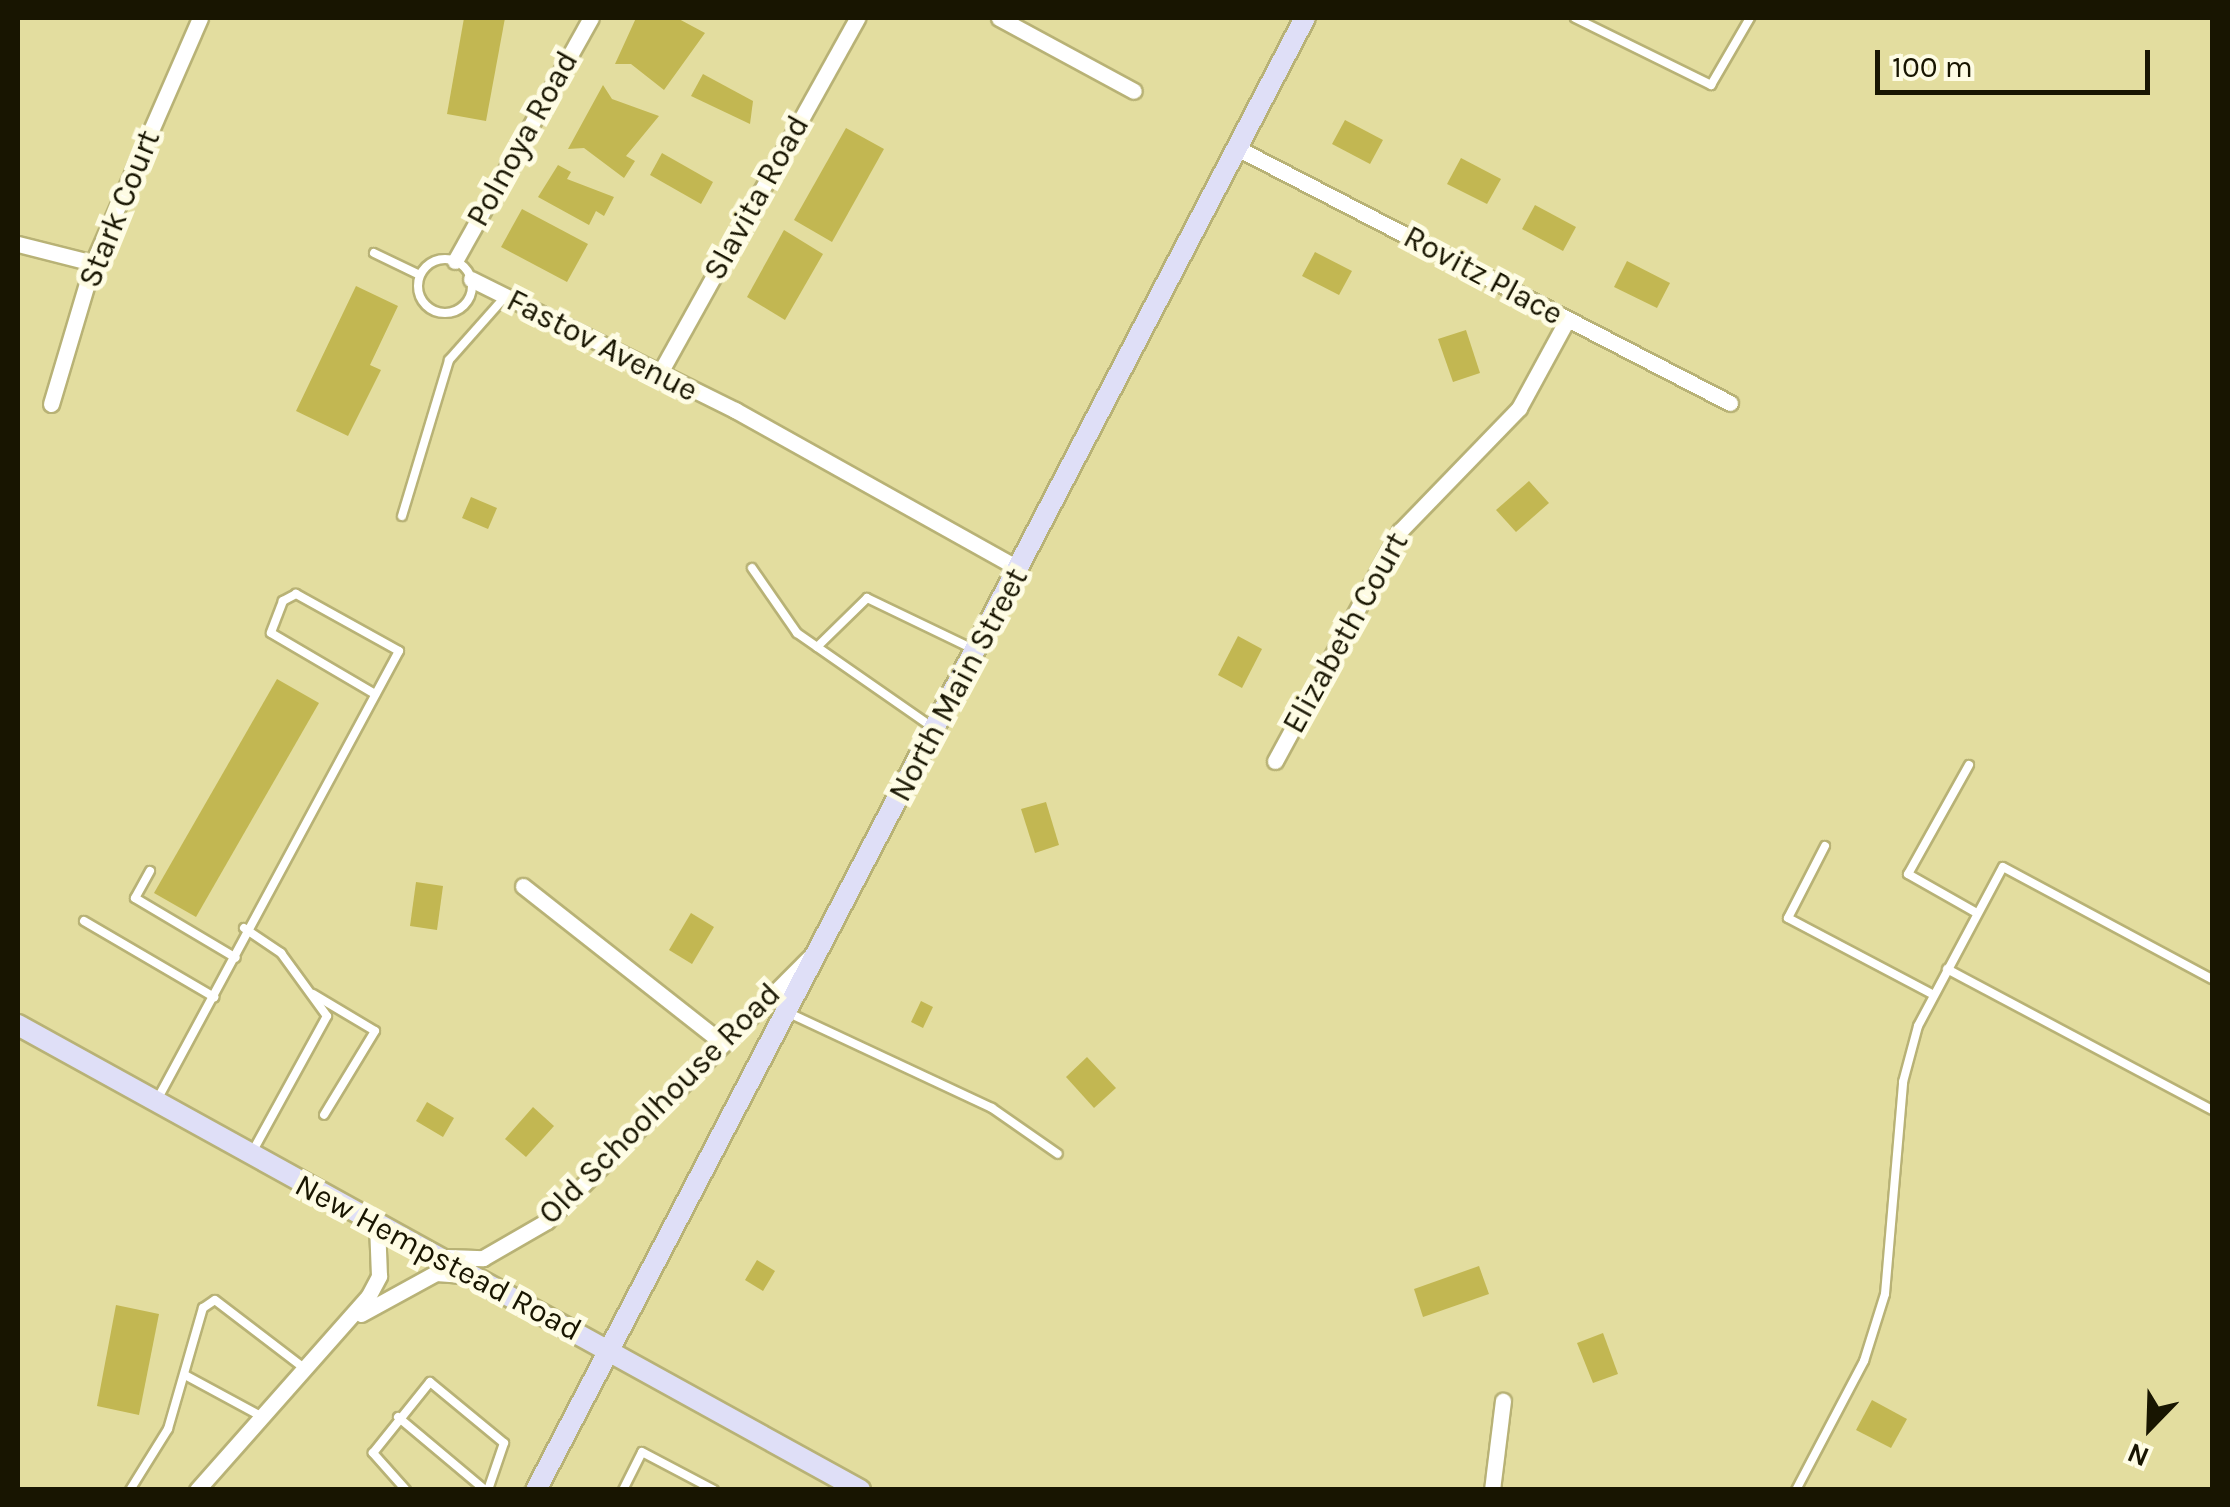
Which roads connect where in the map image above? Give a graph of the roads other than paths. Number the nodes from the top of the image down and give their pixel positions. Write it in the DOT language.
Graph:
graph roads {
  1 [pos="200,18"];
  2 [pos="591,18"];
  3 [pos="857,18"];
  4 [pos="999,18"];
  5 [pos="1305,18"];
  6 [pos="1575,18"];
  7 [pos="1750,18"];
  8 [pos="1589,20"];
  9 [pos="1134,92"];
  10 [pos="1237,148"];
  11 [pos="18,244"];
  12 [pos="374,253"];
  13 [pos="455,261"];
  14 [pos="94,263"];
  15 [pos="420,275"];
  16 [pos="471,279"];
  17 [pos="505,297"];
  18 [pos="1567,320"];
  19 [pos="657,378"];
  20 [pos="1730,402"];
  21 [pos="51,404"];
  22 [pos="402,516"];
  23 [pos="752,568"];
  24 [pos="1020,569"];
  25 [pos="817,647"];
  26 [pos="977,650"];
  27 [pos="375,694"];
  28 [pos="936,729"];
  29 [pos="1274,761"];
  30 [pos="1969,765"];
  31 [pos="1826,846"];
  32 [pos="150,871"];
  33 [pos="523,886"];
  34 [pos="1977,913"];
  35 [pos="84,922"];
  36 [pos="244,928"];
  37 [pos="823,945"];
  38 [pos="236,958"];
  39 [pos="1946,969"];
  40 [pos="2212,979"];
  41 [pos="305,989"];
  42 [pos="1934,995"];
  43 [pos="214,996"];
  44 [pos="788,1013"];
  45 [pos="18,1025"];
  46 [pos="720,1041"];
  47 [pos="155,1104"];
  48 [pos="2212,1110"];
  49 [pos="324,1115"];
  50 [pos="1058,1154"];
  51 [pos="250,1156"];
  52 [pos="377,1224"];
  53 [pos="432,1254"];
  54 [pos="476,1276"];
  55 [pos="349,1322"];
  56 [pos="606,1349"];
  57 [pos="304,1368"];
  58 [pos="185,1374"];
  59 [pos="1503,1402"];
  60 [pos="259,1415"];
  61 [pos="398,1417"];
  62 [pos="856,1488"];
  63 [pos="130,1490"];
  64 [pos="196,1490"];
  65 [pos="406,1490"];
  66 [pos="487,1490"];
  67 [pos="536,1490"];
  68 [pos="622,1490"];
  69 [pos="714,1490"];
  70 [pos="1492,1490"];
  71 [pos="1796,1490"];
  1 -- 14 [label="street, Stark Court"];
  2 -- 13 [label="street, Polnoya Road"];
  3 -- 19 [label="street, Slavita Road"];
  4 -- 9 [label="street"];
  5 -- 10 [label="main road, North Main Street"];
  6 -- 8 [label="lane"];
  7 -- 8 [label="lane"];
  10 -- 18 [label="street, Rovitz Place"];
  10 -- 24 [label="main road, North Main Street"];
  11 -- 14 [label="street"];
  12 -- 15 [label="lane"];
  13 -- 15 [label="lane"];
  13 -- 16 [label="lane"];
  14 -- 21 [label="street, Stark Court"];
  15 -- 16 [label="lane"];
  16 -- 17 [label="street, Fastov Avenue"];
  17 -- 19 [label="street, Fastov Avenue"];
  17 -- 22 [label="lane"];
  18 -- 20 [label="street, Rovitz Place"];
  18 -- 29 [label="street, Elizabeth Court"];
  19 -- 24 [label="street, Fastov Avenue"];
  23 -- 25 [label="lane"];
  24 -- 26 [label="main road, North Main Street"];
  25 -- 26 [label="lane"];
  25 -- 28 [label="lane"];
  26 -- 28 [label="main road, North Main Street"];
  27 -- 27 [label="lane"];
  27 -- 36 [label="lane"];
  28 -- 37 [label="main road, North Main Street"];
  30 -- 34 [label="lane"];
  31 -- 42 [label="lane"];
  32 -- 38 [label="lane"];
  33 -- 46 [label="street"];
  34 -- 39 [label="lane"];
  34 -- 40 [label="lane"];
  35 -- 43 [label="lane"];
  36 -- 38 [label="lane"];
  36 -- 41 [label="lane"];
  37 -- 44 [label="main road, North Main Street"];
  37 -- 46 [label="street, Old Schoolhouse Road"];
  38 -- 43 [label="lane"];
  39 -- 42 [label="lane"];
  39 -- 48 [label="lane"];
  41 -- 49 [label="lane"];
  41 -- 51 [label="lane"];
  42 -- 71 [label="lane"];
  43 -- 47 [label="lane"];
  44 -- 50 [label="lane"];
  44 -- 56 [label="main road, North Main Street"];
  45 -- 47 [label="main road, New Hempstead Road"];
  46 -- 53 [label="street, Old Schoolhouse Road"];
  47 -- 51 [label="main road, New Hempstead Road"];
  51 -- 52 [label="main road, New Hempstead Road"];
  52 -- 53 [label="main road, New Hempstead Road"];
  52 -- 55 [label="street"];
  53 -- 54 [label="main road, New Hempstead Road"];
  54 -- 55 [label="street"];
  54 -- 56 [label="main road, New Hempstead Road"];
  55 -- 57 [label="street"];
  56 -- 62 [label="main road, New Hempstead Road"];
  56 -- 67 [label="main road, North Main Street"];
  57 -- 58 [label="lane"];
  57 -- 60 [label="street"];
  58 -- 60 [label="lane"];
  58 -- 63 [label="lane"];
  59 -- 70 [label="street"];
  60 -- 64 [label="street"];
  61 -- 65 [label="lane"];
  61 -- 66 [label="lane"];
  61 -- 66 [label="lane"];
  68 -- 69 [label="lane"];
}
